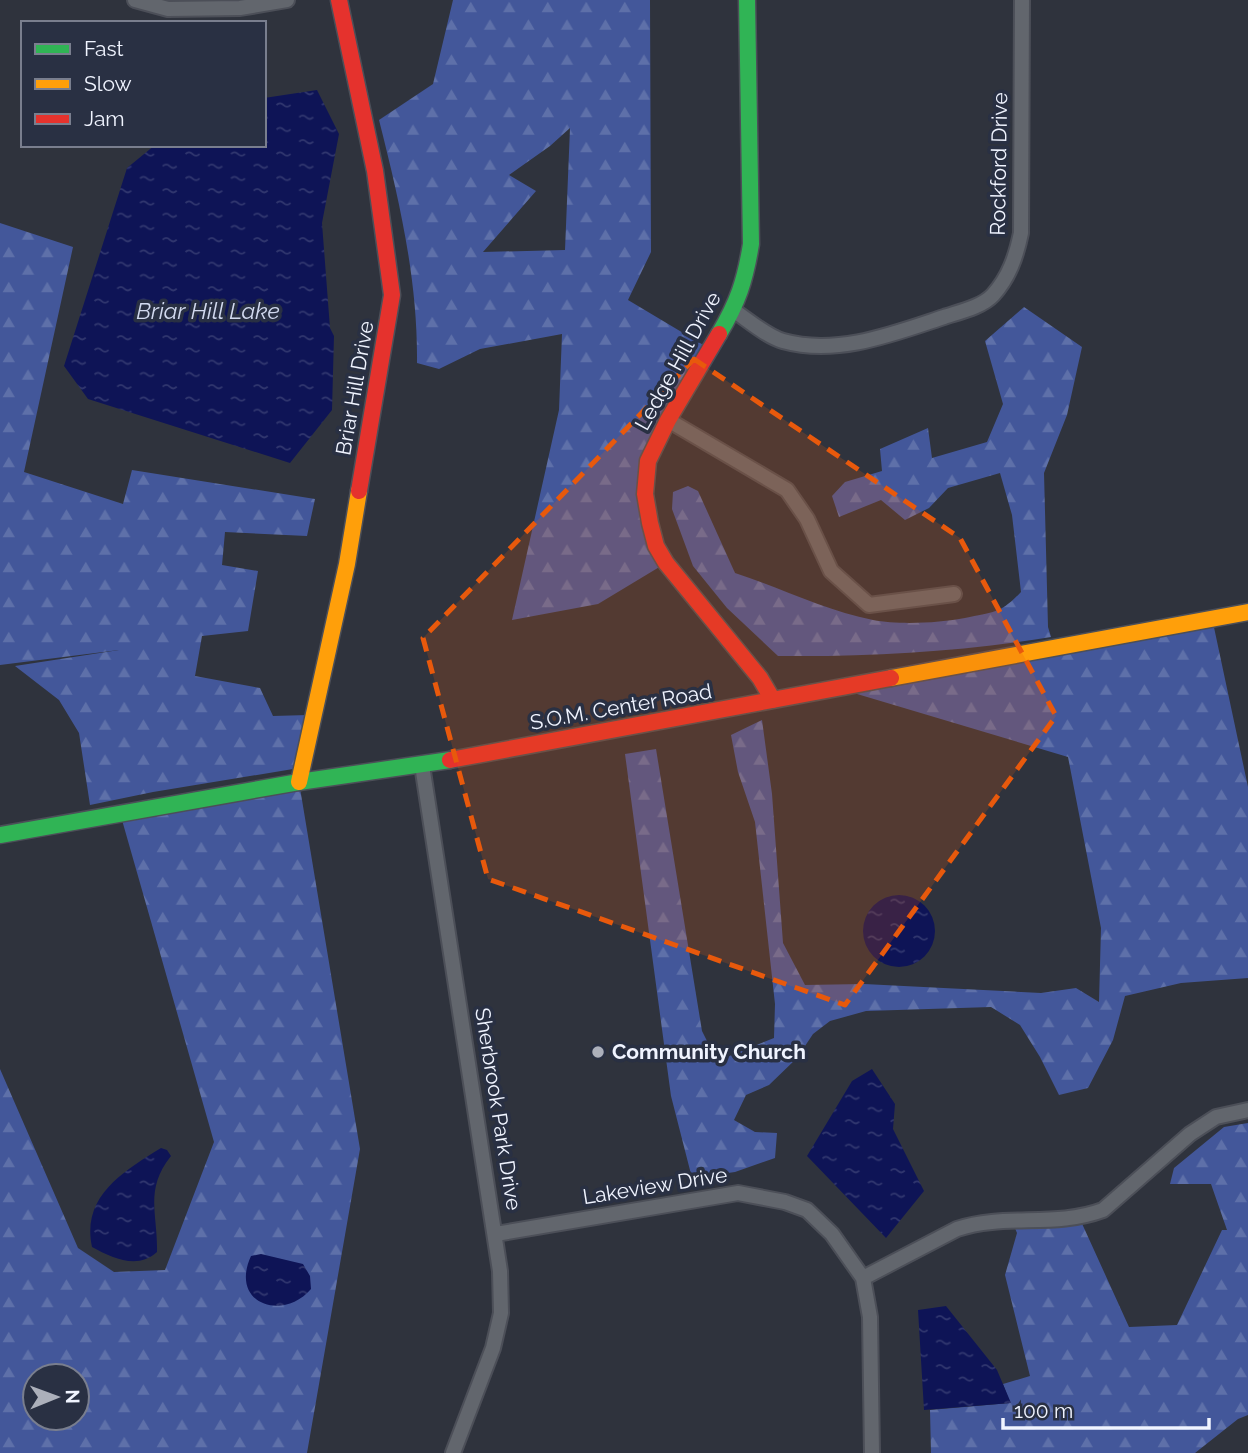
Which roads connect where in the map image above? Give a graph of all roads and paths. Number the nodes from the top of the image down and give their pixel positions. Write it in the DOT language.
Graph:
graph roads {
  1 [pos="135,0"];
  2 [pos="287,0"];
  3 [pos="339,0"];
  4 [pos="747,0"];
  5 [pos="1023,0"];
  6 [pos="733,310"];
  7 [pos="668,421"];
  8 [pos="954,594"];
  9 [pos="1248,612"];
  10 [pos="773,701"];
  11 [pos="422,765"];
  12 [pos="299,782"];
  13 [pos="0,835"];
  14 [pos="1248,1110"];
  15 [pos="496,1234"];
  16 [pos="863,1278"];
  17 [pos="453,1453"];
  18 [pos="872,1453"];
  1 -- 2 [label="street"];
  3 -- 12 [label="street, Briar Hill Drive"];
  4 -- 6 [label="street, Ledge Hill Drive"];
  5 -- 6 [label="street, Rockford Drive"];
  6 -- 7 [label="street, Ledge Hill Drive"];
  7 -- 8 [label="street"];
  7 -- 10 [label="street, Ledge Hill Drive"];
  9 -- 10 [label="street, S.O.M. Center Road"];
  10 -- 11 [label="street, S.O.M. Center Road"];
  11 -- 12 [label="street, S.O.M. Center Road"];
  11 -- 15 [label="street, Sherbrook Park Drive"];
  12 -- 13 [label="street, S.O.M. Center Road"];
  14 -- 16 [label="street"];
  15 -- 16 [label="street, Lakeview Drive"];
  15 -- 17 [label="street, Sherbrook Park Drive"];
  16 -- 18 [label="street, Lakeview Drive"];
}
